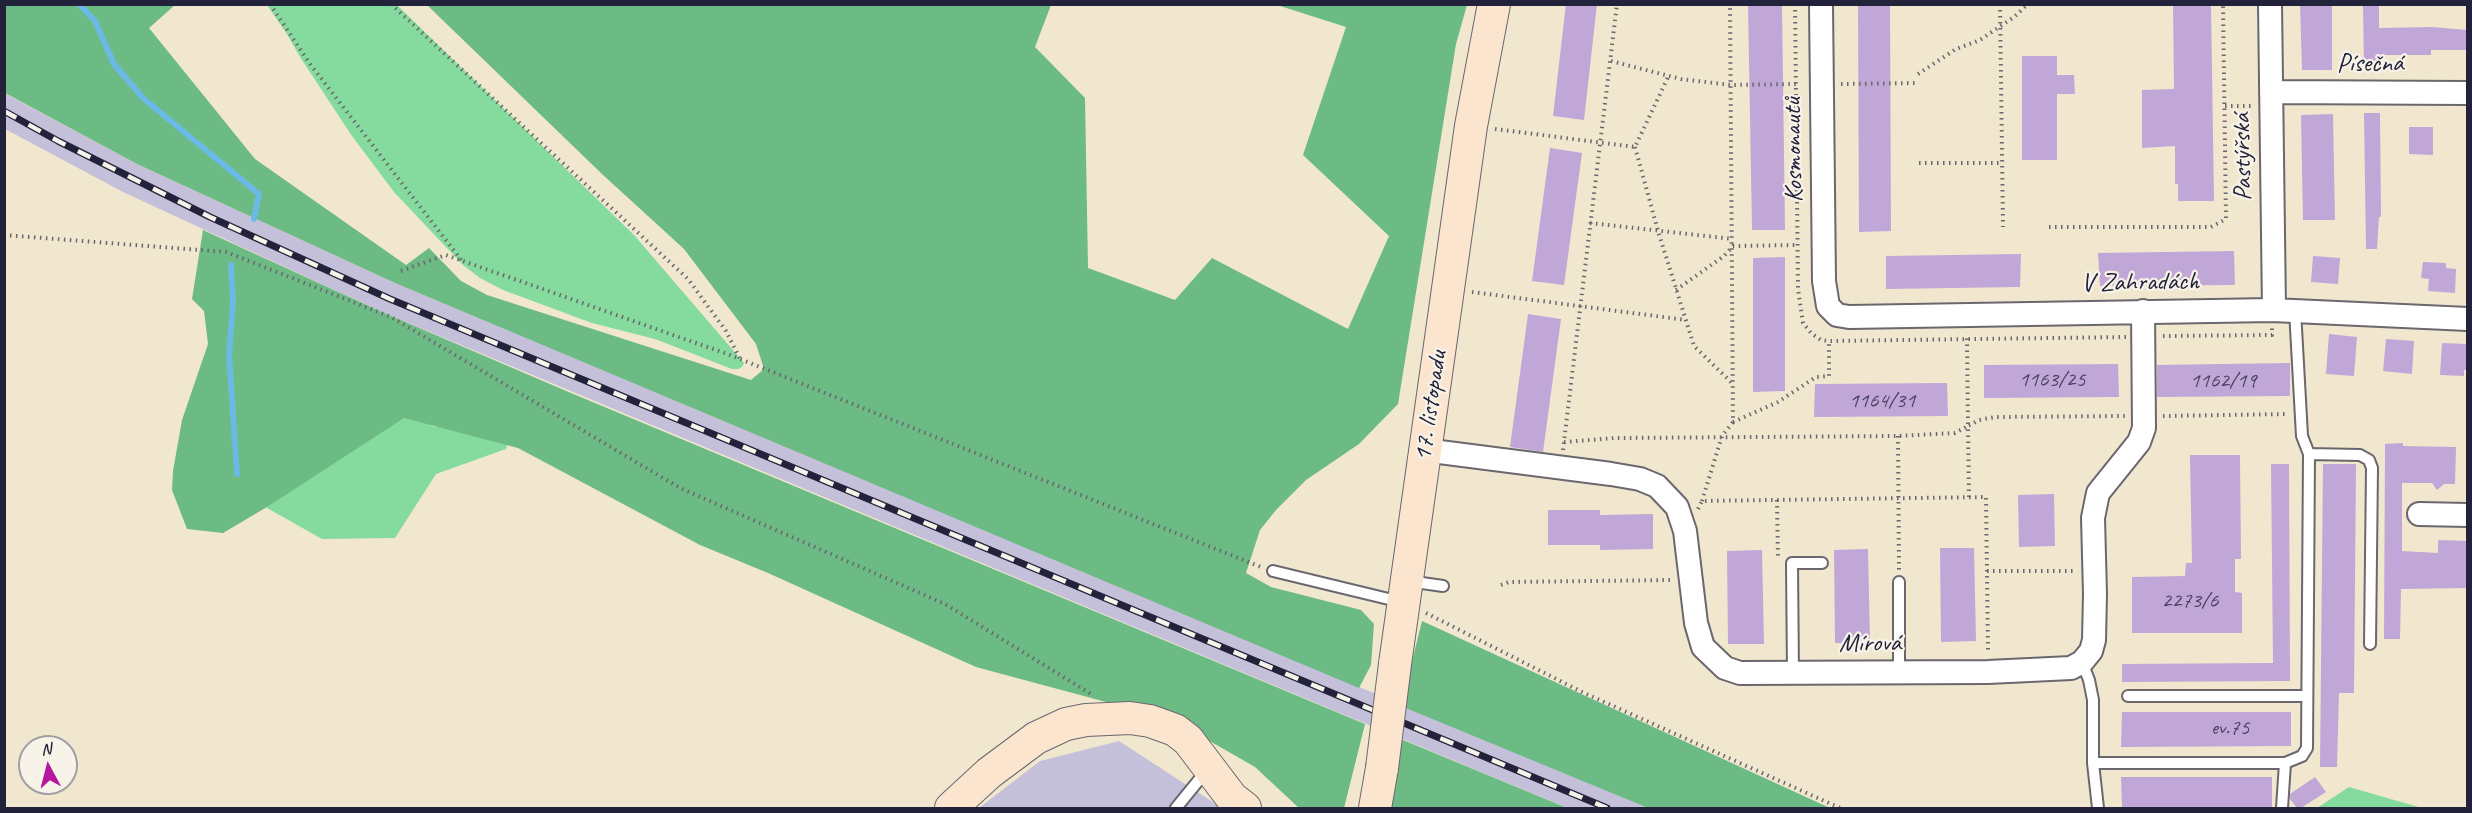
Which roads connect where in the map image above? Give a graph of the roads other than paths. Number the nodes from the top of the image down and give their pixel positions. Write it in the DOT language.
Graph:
graph roads {
  1 [pos="1494,4"];
  2 [pos="1821,4"];
  3 [pos="2270,4"];
  4 [pos="2468,93"];
  5 [pos="2271,99"];
  6 [pos="1824,295"];
  7 [pos="2280,310"];
  8 [pos="2143,311"];
  9 [pos="2468,319"];
  10 [pos="1424,450"];
  11 [pos="2309,454"];
  12 [pos="2419,514"];
  13 [pos="2468,515"];
  14 [pos="1822,562"];
  15 [pos="1273,572"];
  16 [pos="1899,582"];
  17 [pos="1443,586"];
  18 [pos="1405,592"];
  19 [pos="2370,644"];
  20 [pos="2082,662"];
  21 [pos="1899,672"];
  22 [pos="1793,674"];
  23 [pos="2128,696"];
  24 [pos="2307,696"];
  25 [pos="2093,763"];
  26 [pos="2285,763"];
  27 [pos="1209,767"];
  28 [pos="951,808"];
  29 [pos="1176,808"];
  30 [pos="1245,808"];
  31 [pos="1375,808"];
  32 [pos="2098,808"];
  33 [pos="2282,808"];
  1 -- 10 [label="street, 17. listopadu"];
  2 -- 6 [label="street, Kosmonautů"];
  3 -- 5 [label="street, Pastýřská"];
  4 -- 5 [label="street, Písečná"];
  5 -- 7 [label="street, Pastýřská"];
  6 -- 8 [label="street, V Zahradách"];
  7 -- 8 [label="street, V Zahradách"];
  7 -- 9 [label="street, V Zahradách"];
  7 -- 11 [label="lane"];
  8 -- 20 [label="street"];
  10 -- 18 [label="street, 17. listopadu"];
  10 -- 22 [label="street, Mírová"];
  11 -- 19 [label="lane"];
  11 -- 24 [label="lane"];
  12 -- 13 [label="street"];
  14 -- 22 [label="lane"];
  15 -- 18 [label="lane"];
  16 -- 21 [label="lane"];
  17 -- 18 [label="lane"];
  18 -- 31 [label="street, 17. listopadu, bridge"];
  20 -- 21 [label="street, Mírová"];
  20 -- 25 [label="lane"];
  21 -- 22 [label="street, Mírová"];
  23 -- 24 [label="lane"];
  24 -- 26 [label="lane"];
  25 -- 26 [label="lane"];
  25 -- 32 [label="lane"];
  26 -- 33 [label="lane"];
  27 -- 28 [label="street"];
  27 -- 29 [label="lane"];
  27 -- 30 [label="street"];
}
